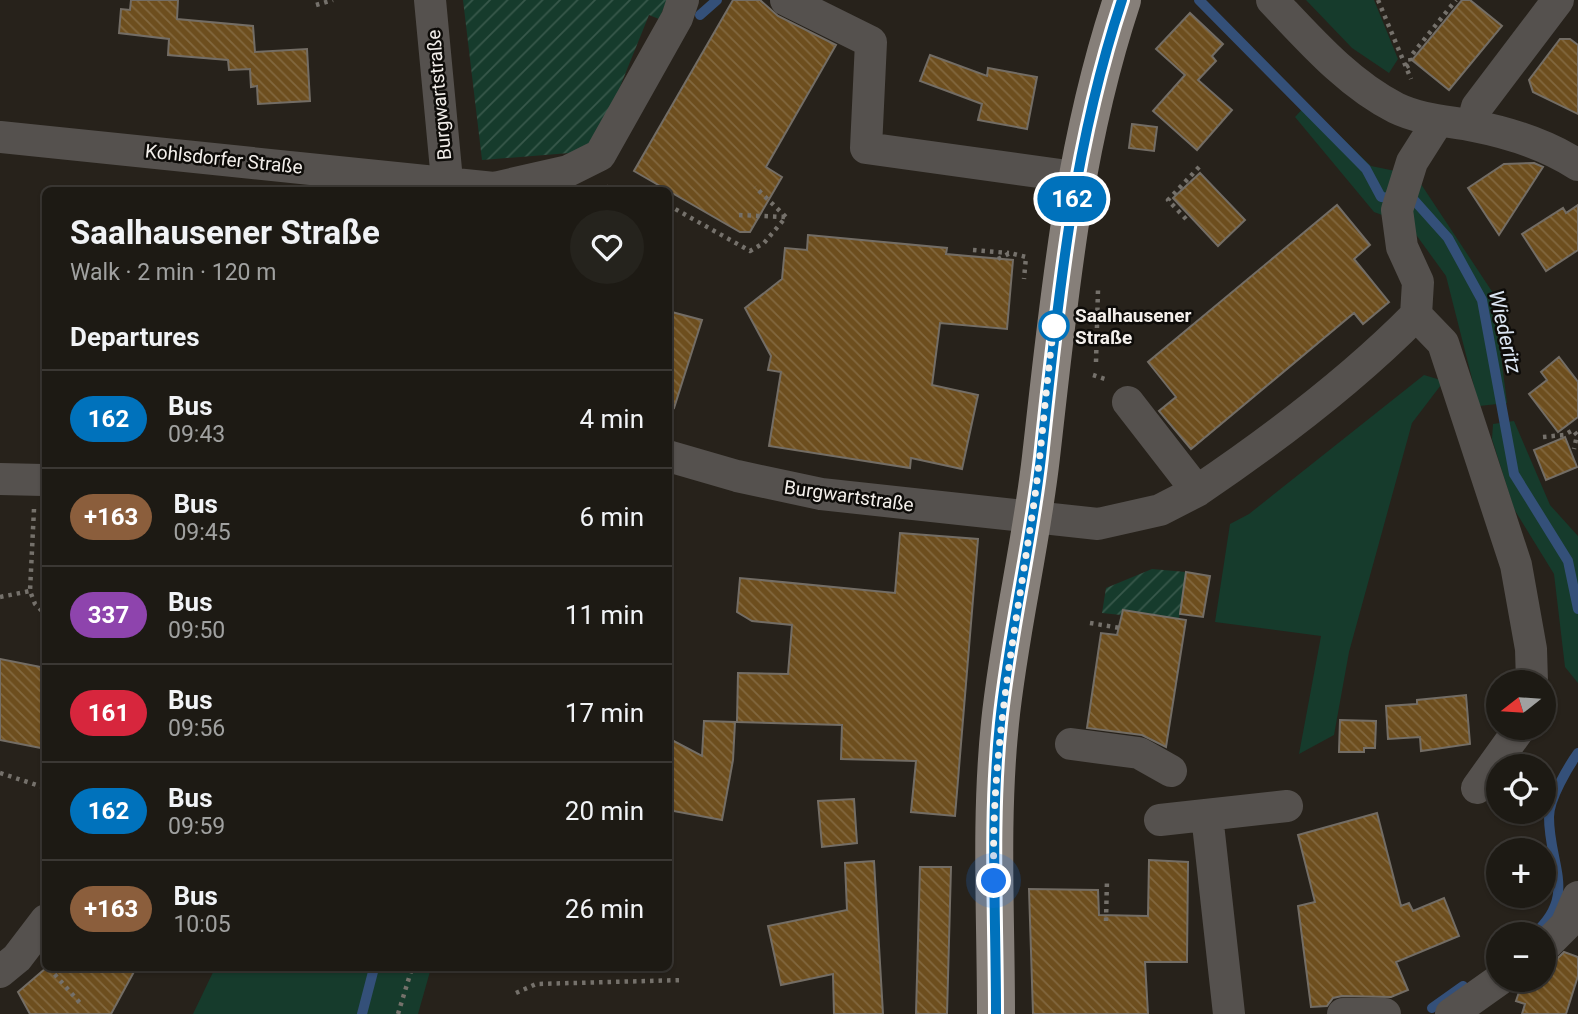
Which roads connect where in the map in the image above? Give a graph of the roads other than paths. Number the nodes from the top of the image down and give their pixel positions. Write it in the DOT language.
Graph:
graph roads {
  1 [pos="430,0"];
  2 [pos="786,0"];
  3 [pos="1122,0"];
  4 [pos="1272,0"];
  5 [pos="1558,0"];
  6 [pos="680,9"];
  7 [pos="1438,121"];
  8 [pos="1472,125"];
  9 [pos="0,136"];
  10 [pos="1578,165"];
  11 [pos="1075,177"];
  12 [pos="439,187"];
  13 [pos="447,187"];
  14 [pos="498,187"];
  15 [pos="1416,315"];
  16 [pos="1128,402"];
  17 [pos="672,457"];
  18 [pos="0,479"];
  19 [pos="39,480"];
  20 [pos="1197,491"];
  21 [pos="1032,516"];
  22 [pos="1532,670"];
  23 [pos="1511,740"];
  24 [pos="1071,744"];
  25 [pos="1171,771"];
  26 [pos="1477,788"];
  27 [pos="1287,806"];
  28 [pos="1207,815"];
  29 [pos="1160,820"];
  30 [pos="1578,897"];
  31 [pos="42,925"];
  32 [pos="1556,935"];
  33 [pos="0,972"];
  34 [pos="1486,989"];
  35 [pos="996,1014"];
  36 [pos="1230,1014"];
  37 [pos="1343,1014"];
  38 [pos="1385,1014"];
  39 [pos="1451,1014"];
  1 -- 13 [label="street, Burgwartstraße"];
  2 -- 11 [label="street"];
  3 -- 11 [label="main road"];
  4 -- 7 [label="street"];
  5 -- 8 [label="street"];
  6 -- 14 [label="street, Kohlsdorfer Straße"];
  7 -- 8 [label="street"];
  7 -- 15 [label="street"];
  8 -- 10 [label="street"];
  9 -- 12 [label="street, Kohlsdorfer Straße"];
  11 -- 21 [label="main road"];
  15 -- 20 [label="street, Burgwartstraße"];
  15 -- 22 [label="street"];
  16 -- 20 [label="street"];
  17 -- 21 [label="street, Burgwartstraße"];
  18 -- 19 [label="street"];
  20 -- 21 [label="street, Burgwartstraße"];
  21 -- 35 [label="main road"];
  23 -- 26 [label="street"];
  24 -- 25 [label="street"];
  27 -- 28 [label="street"];
  28 -- 29 [label="street"];
  28 -- 36 [label="street"];
  30 -- 32 [label="street"];
  31 -- 33 [label="street"];
  34 -- 39 [label="street"];
  37 -- 38 [label="street"];
}
